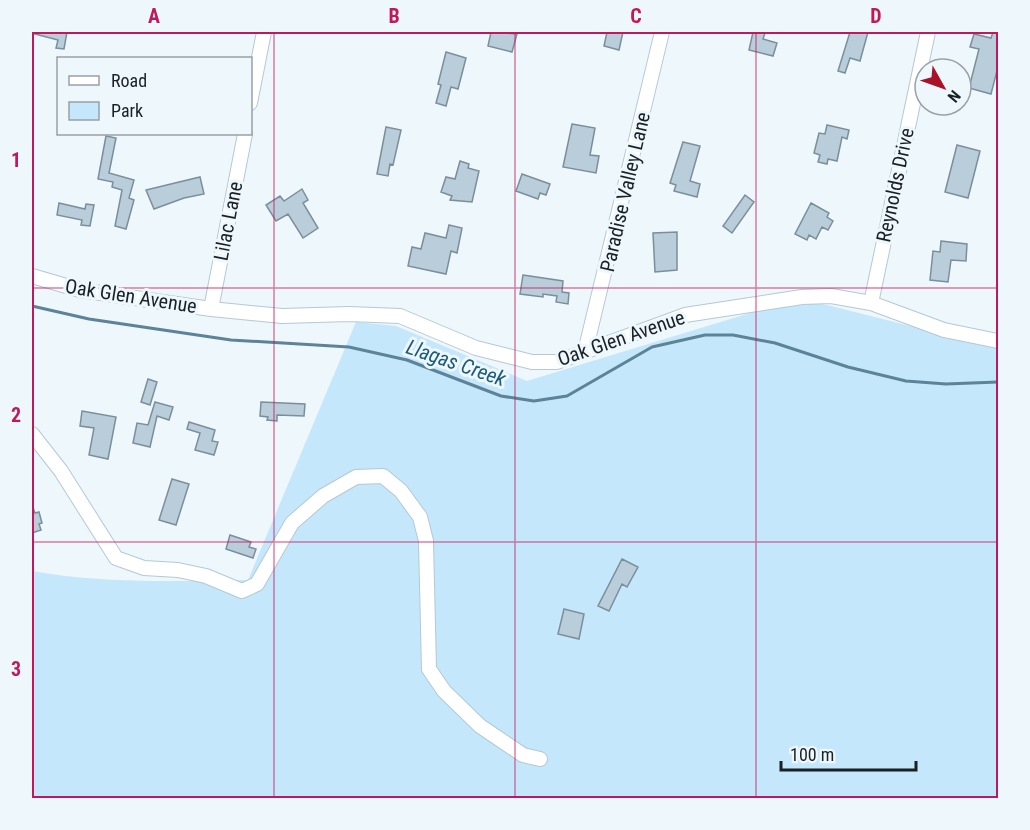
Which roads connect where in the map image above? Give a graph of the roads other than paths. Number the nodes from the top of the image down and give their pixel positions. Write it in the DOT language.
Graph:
graph roads {
  1 [pos="264,32"];
  2 [pos="662,32"];
  3 [pos="928,32"];
  4 [pos="252,93"];
  5 [pos="244,135"];
  6 [pos="32,276"];
  7 [pos="871,303"];
  8 [pos="211,309"];
  9 [pos="999,341"];
  10 [pos="585,352"];
  11 [pos="32,434"];
  12 [pos="540,759"];
  1 -- 4 [label="street"];
  2 -- 10 [label="street, Paradise Valley Lane"];
  3 -- 7 [label="street, Reynolds Drive"];
  5 -- 8 [label="street, Lilac Lane"];
  6 -- 8 [label="street, Oak Glen Avenue"];
  7 -- 9 [label="street, Oak Glen Avenue"];
  7 -- 10 [label="street, Oak Glen Avenue"];
  8 -- 10 [label="street, Oak Glen Avenue"];
  11 -- 12 [label="street"];
}
